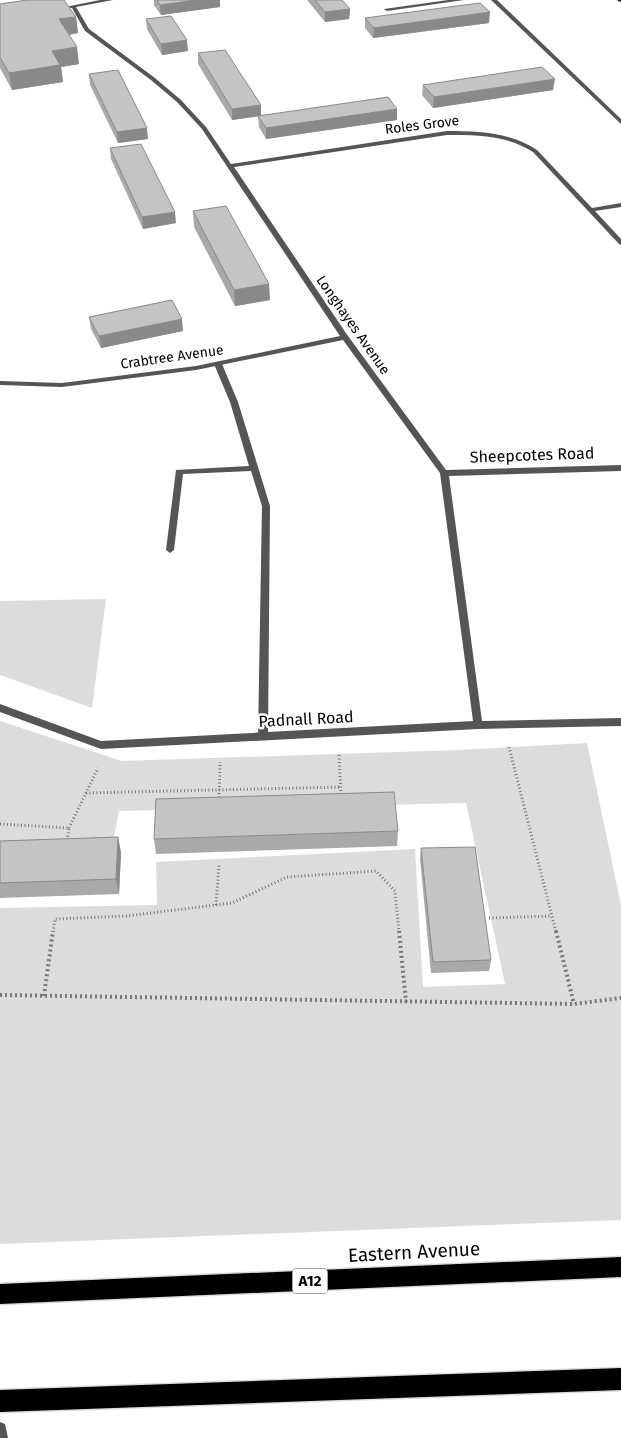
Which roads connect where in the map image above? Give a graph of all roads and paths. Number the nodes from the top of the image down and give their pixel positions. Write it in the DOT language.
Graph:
graph roads {
  1 [pos="110,0"];
  2 [pos="461,0"];
  3 [pos="494,0"];
  4 [pos="73,6"];
  5 [pos="64,7"];
  6 [pos="387,9"];
  7 [pos="621,122"];
  8 [pos="230,166"];
  9 [pos="621,205"];
  10 [pos="591,210"];
  11 [pos="621,243"];
  12 [pos="345,337"];
  13 [pos="218,364"];
  14 [pos="0,383"];
  15 [pos="254,468"];
  16 [pos="621,468"];
  17 [pos="444,473"];
  18 [pos="170,550"];
  19 [pos="0,708"];
  20 [pos="621,722"];
  21 [pos="504,724"];
  22 [pos="478,725"];
  23 [pos="337,732"];
  24 [pos="263,736"];
  25 [pos="221,739"];
  26 [pos="109,745"];
  27 [pos="341,787"];
  28 [pos="219,789"];
  29 [pos="86,793"];
  30 [pos="341,799"];
  31 [pos="219,809"];
  32 [pos="0,824"];
  33 [pos="70,828"];
  34 [pos="65,850"];
  35 [pos="218,864"];
  36 [pos="216,905"];
  37 [pos="552,916"];
  38 [pos="489,918"];
  39 [pos="0,995"];
  40 [pos="44,996"];
  41 [pos="621,998"];
  42 [pos="406,1002"];
  43 [pos="574,1004"];
  44 [pos="621,1267"];
  45 [pos="0,1294"];
  46 [pos="621,1379"];
  47 [pos="0,1400"];
  48 [pos="0,1429"];
  49 [pos="1,1438"];
  1 -- 4 [label="street"];
  2 -- 6 [label="street"];
  3 -- 7 [label="street"];
  4 -- 5 [label="street"];
  4 -- 8 [label="street, Longhayes Avenue"];
  8 -- 10 [label="street, Roles Grove"];
  8 -- 12 [label="street, Longhayes Avenue"];
  9 -- 10 [label="street"];
  10 -- 11 [label="street, Roles Grove"];
  12 -- 13 [label="street, Crabtree Avenue"];
  12 -- 17 [label="street, Longhayes Avenue"];
  13 -- 14 [label="street, Crabtree Avenue"];
  13 -- 15 [label="street"];
  15 -- 18 [label="street"];
  15 -- 24 [label="street"];
  16 -- 17 [label="street, Sheepcotes Road"];
  17 -- 22 [label="street, Longhayes Avenue"];
  19 -- 26 [label="street, Padnall Road"];
  20 -- 21 [label="street, Padnall Road"];
  21 -- 22 [label="street, Padnall Road"];
  21 -- 37 [label="path"];
  22 -- 23 [label="street, Padnall Road"];
  23 -- 24 [label="street, Padnall Road"];
  23 -- 27 [label="path"];
  24 -- 25 [label="street, Padnall Road"];
  25 -- 26 [label="street, Padnall Road"];
  25 -- 28 [label="path"];
  26 -- 29 [label="path"];
  27 -- 28 [label="path"];
  27 -- 30 [label="path"];
  28 -- 29 [label="path"];
  28 -- 31 [label="path"];
  29 -- 33 [label="path"];
  32 -- 33 [label="path"];
  33 -- 34 [label="path"];
  35 -- 36 [label="path"];
  36 -- 40 [label="path"];
  36 -- 42 [label="path"];
  37 -- 38 [label="path"];
  37 -- 43 [label="path"];
  39 -- 40 [label="path"];
  40 -- 42 [label="path"];
  41 -- 43 [label="path"];
  42 -- 43 [label="path"];
  44 -- 45 [label="highway, Eastern Avenue / A12"];
  46 -- 47 [label="highway"];
  48 -- 49 [label="street"];
}
